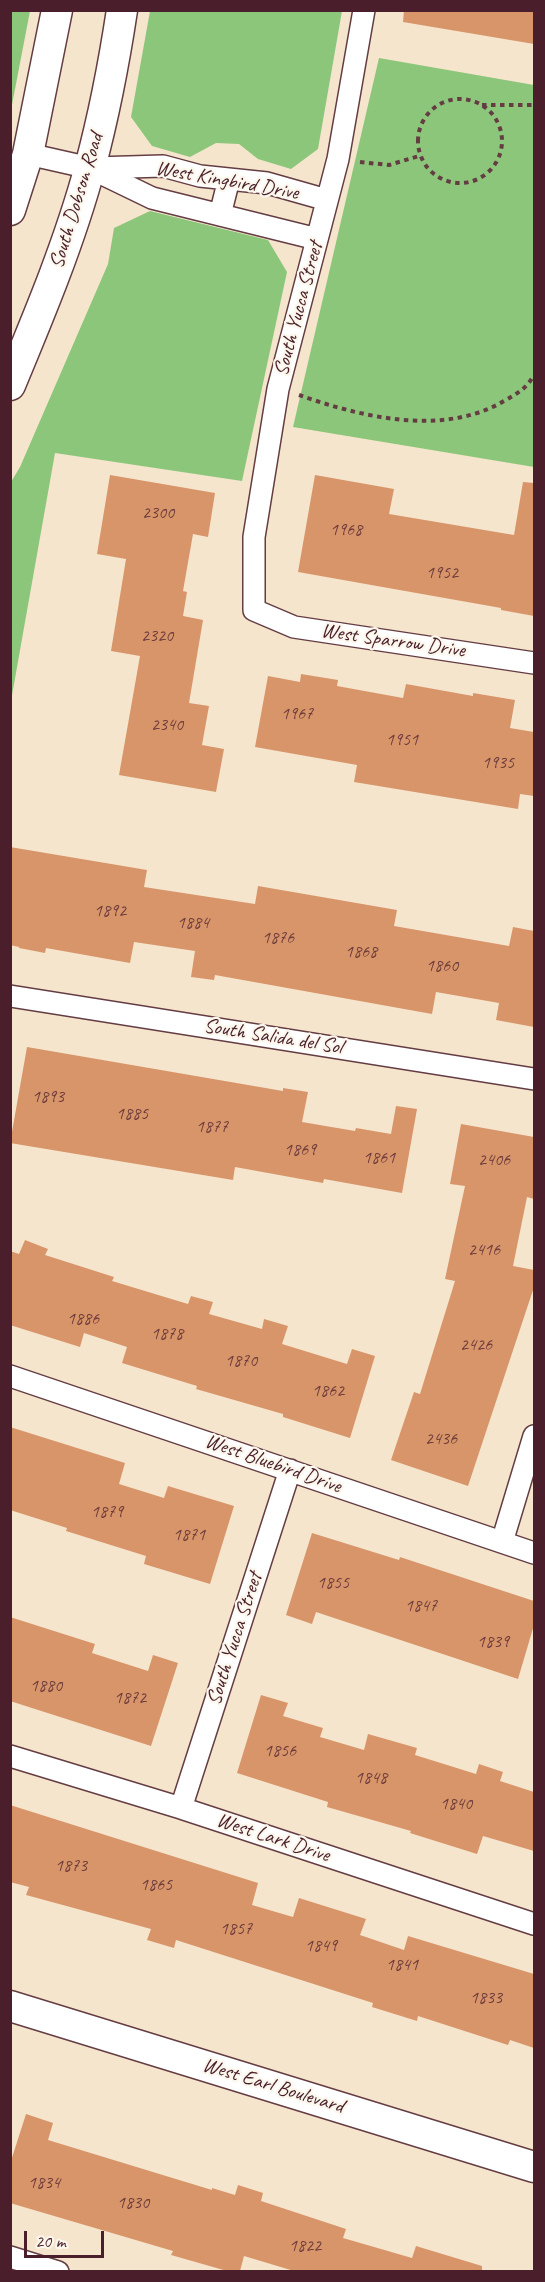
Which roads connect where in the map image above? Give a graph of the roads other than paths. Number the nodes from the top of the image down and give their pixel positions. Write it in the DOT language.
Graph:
graph roads {
  1 [pos="57,10"];
  2 [pos="122,10"];
  3 [pos="364,10"];
  4 [pos="28,154"];
  5 [pos="90,168"];
  6 [pos="229,179"];
  7 [pos="327,200"];
  8 [pos="10,210"];
  9 [pos="220,215"];
  10 [pos="317,239"];
  11 [pos="10,385"];
  12 [pos="254,610"];
  13 [pos="534,663"];
  14 [pos="10,996"];
  15 [pos="534,1079"];
  16 [pos="10,1376"];
  17 [pos="534,1437"];
  18 [pos="290,1470"];
  19 [pos="502,1542"];
  20 [pos="534,1552"];
  21 [pos="10,1756"];
  22 [pos="181,1808"];
  23 [pos="534,1924"];
  24 [pos="10,2006"];
  25 [pos="534,2167"];
  26 [pos="10,2257"];
  27 [pos="58,2271"];
  1 -- 4 [label="main road"];
  2 -- 5 [label="main road, South Dobson Road"];
  3 -- 7 [label="street, South Yucca Street"];
  4 -- 5 [label="street, West Kingbird Drive"];
  4 -- 8 [label="main road"];
  5 -- 6 [label="street, West Kingbird Drive"];
  5 -- 9 [label="street, West Kingbird Drive"];
  5 -- 11 [label="main road, South Dobson Road"];
  6 -- 7 [label="street, West Kingbird Drive"];
  6 -- 9 [label="street"];
  7 -- 10 [label="street, South Yucca Street"];
  9 -- 10 [label="street, West Kingbird Drive"];
  10 -- 12 [label="street, South Yucca Street"];
  12 -- 13 [label="street, West Sparrow Drive"];
  14 -- 15 [label="street, South Salida del Sol"];
  16 -- 18 [label="street, West Bluebird Drive"];
  17 -- 19 [label="street"];
  18 -- 19 [label="street, West Bluebird Drive"];
  18 -- 22 [label="street, South Yucca Street"];
  19 -- 20 [label="street, West Bluebird Drive"];
  21 -- 22 [label="street, West Lark Drive"];
  22 -- 23 [label="street, West Lark Drive"];
  24 -- 25 [label="main road, West Earl Boulevard"];
  26 -- 27 [label="street"];
}
